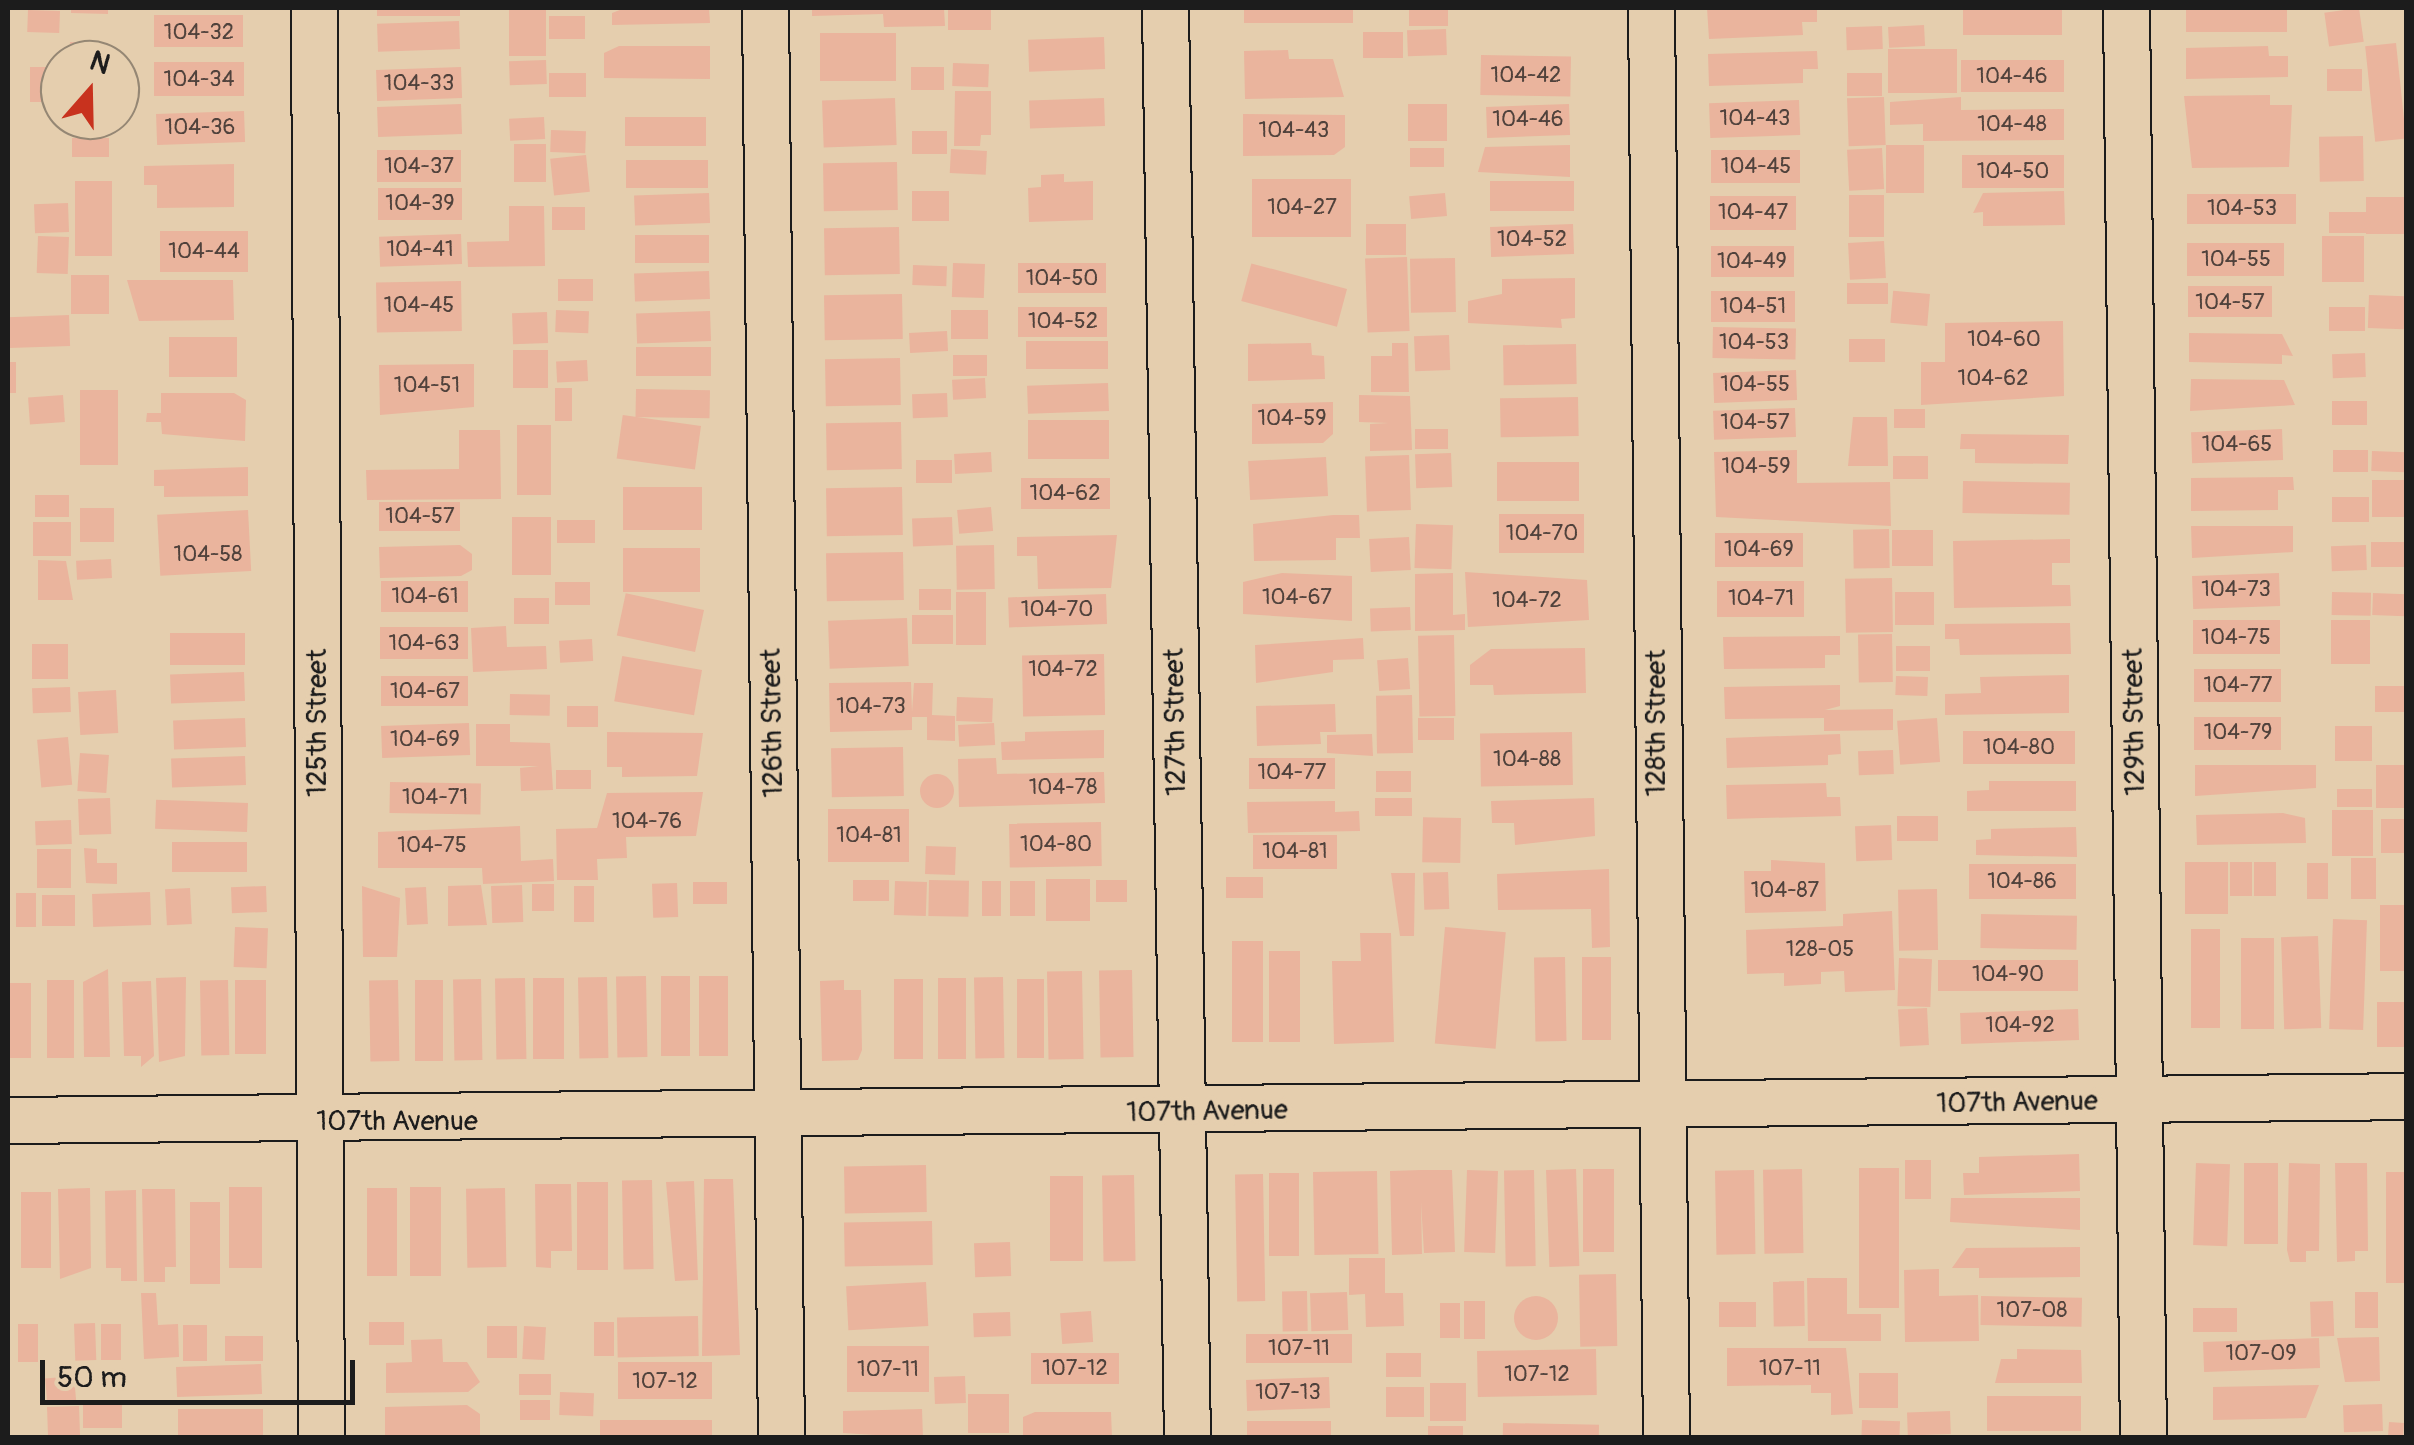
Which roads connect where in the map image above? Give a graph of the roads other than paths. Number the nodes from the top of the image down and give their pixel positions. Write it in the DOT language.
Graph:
graph roads {
  1 [pos="314,8"];
  2 [pos="766,8"];
  3 [pos="1165,8"];
  4 [pos="1651,8"];
  5 [pos="2126,8"];
  6 [pos="2406,1096"];
  7 [pos="2139,1102"];
  8 [pos="1661,1108"];
  9 [pos="1182,1112"];
  10 [pos="777,1119"];
  11 [pos="8,1120"];
  12 [pos="320,1122"];
  13 [pos="322,1438"];
  14 [pos="781,1438"];
  15 [pos="1187,1438"];
  16 [pos="1666,1438"];
  17 [pos="2143,1438"];
  1 -- 12 [label="street, 125th Street"];
  2 -- 10 [label="street, 126th Street"];
  3 -- 9 [label="street, 127th Street"];
  4 -- 8 [label="street, 128th Street"];
  5 -- 7 [label="street, 129th Street"];
  6 -- 7 [label="street, 107th Avenue"];
  7 -- 8 [label="street, 107th Avenue"];
  7 -- 17 [label="street, 129th Street"];
  8 -- 9 [label="street, 107th Avenue"];
  8 -- 16 [label="street, 128th Street"];
  9 -- 10 [label="street, 107th Avenue"];
  9 -- 15 [label="street, 127th Street"];
  10 -- 12 [label="street, 107th Avenue"];
  10 -- 14 [label="street, 126th Street"];
  11 -- 12 [label="street, 107th Avenue"];
  12 -- 13 [label="street, 125th Street"];
}
